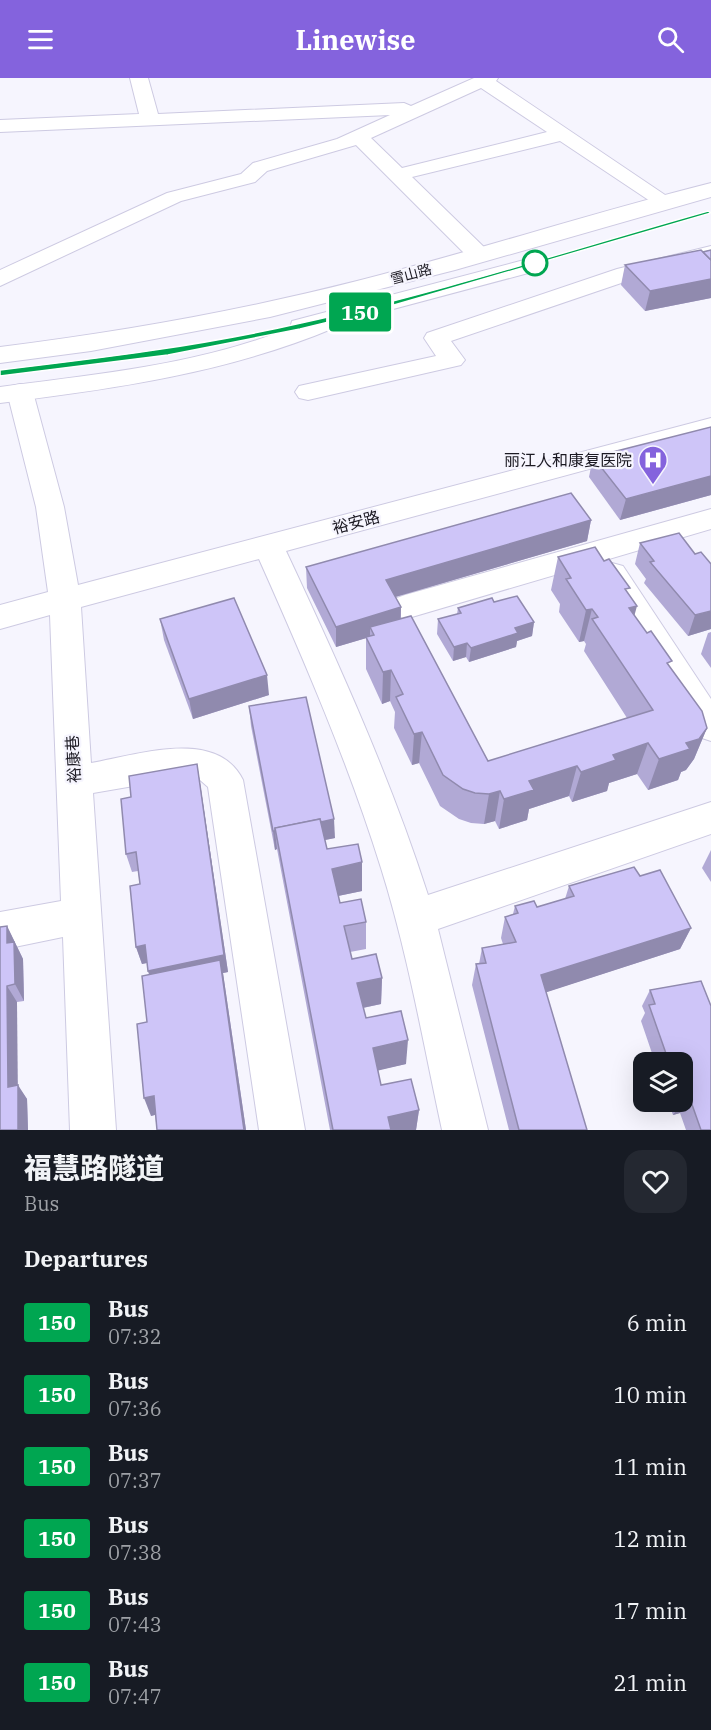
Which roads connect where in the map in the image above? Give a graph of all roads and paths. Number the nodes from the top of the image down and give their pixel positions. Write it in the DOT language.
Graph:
graph roads {
  1 [pos="139,78"];
  2 [pos="486,79"];
  3 [pos="421,108"];
  4 [pos="150,120"];
  5 [pos="0,126"];
  6 [pos="564,134"];
  7 [pos="359,137"];
  8 [pos="396,175"];
  9 [pos="711,190"];
  10 [pos="666,203"];
  11 [pos="711,213"];
  12 [pos="711,253"];
  13 [pos="478,255"];
  14 [pos="0,279"];
  15 [pos="330,307"];
  16 [pos="0,338"];
  17 [pos="0,355"];
  18 [pos="7,387"];
  19 [pos="308,392"];
  20 [pos="711,427"];
  21 [pos="711,519"];
  22 [pos="268,546"];
  23 [pos="597,551"];
  24 [pos="65,600"];
  25 [pos="405,607"];
  26 [pos="0,616"];
  27 [pos="711,727"];
  28 [pos="75,782"];
  29 [pos="711,818"];
  30 [pos="81,915"];
  31 [pos="415,918"];
  32 [pos="0,931"];
  33 [pos="93,1130"];
  34 [pos="282,1130"];
  35 [pos="465,1130"];
  1 -- 4 [label="street"];
  2 -- 3 [label="street"];
  2 -- 6 [label="street"];
  3 -- 4 [label="street"];
  3 -- 7 [label="street"];
  4 -- 5 [label="street"];
  6 -- 8 [label="street"];
  6 -- 10 [label="street"];
  7 -- 8 [label="street"];
  7 -- 14 [label="street"];
  8 -- 13 [label="street"];
  9 -- 10 [label="main road, 雪山路"];
  10 -- 13 [label="main road, 雪山路"];
  11 -- 15 [label="main road, 雪山路"];
  12 -- 19 [label="street"];
  13 -- 15 [label="main road, 雪山路"];
  15 -- 16 [label="main road"];
  15 -- 17 [label="main road, 雪山路"];
  15 -- 18 [label="main road"];
  18 -- 24 [label="street, 裕康巷"];
  20 -- 22 [label="street, 裕安路"];
  21 -- 23 [label="street"];
  22 -- 24 [label="street, 裕安路"];
  22 -- 31 [label="street"];
  23 -- 25 [label="street"];
  23 -- 27 [label="street"];
  24 -- 26 [label="street, 裕安路"];
  24 -- 28 [label="street, 裕康巷"];
  28 -- 30 [label="street, 裕康巷"];
  28 -- 34 [label="street"];
  29 -- 31 [label="street"];
  30 -- 32 [label="street"];
  30 -- 33 [label="street, 裕康巷"];
  31 -- 35 [label="street"];
}
